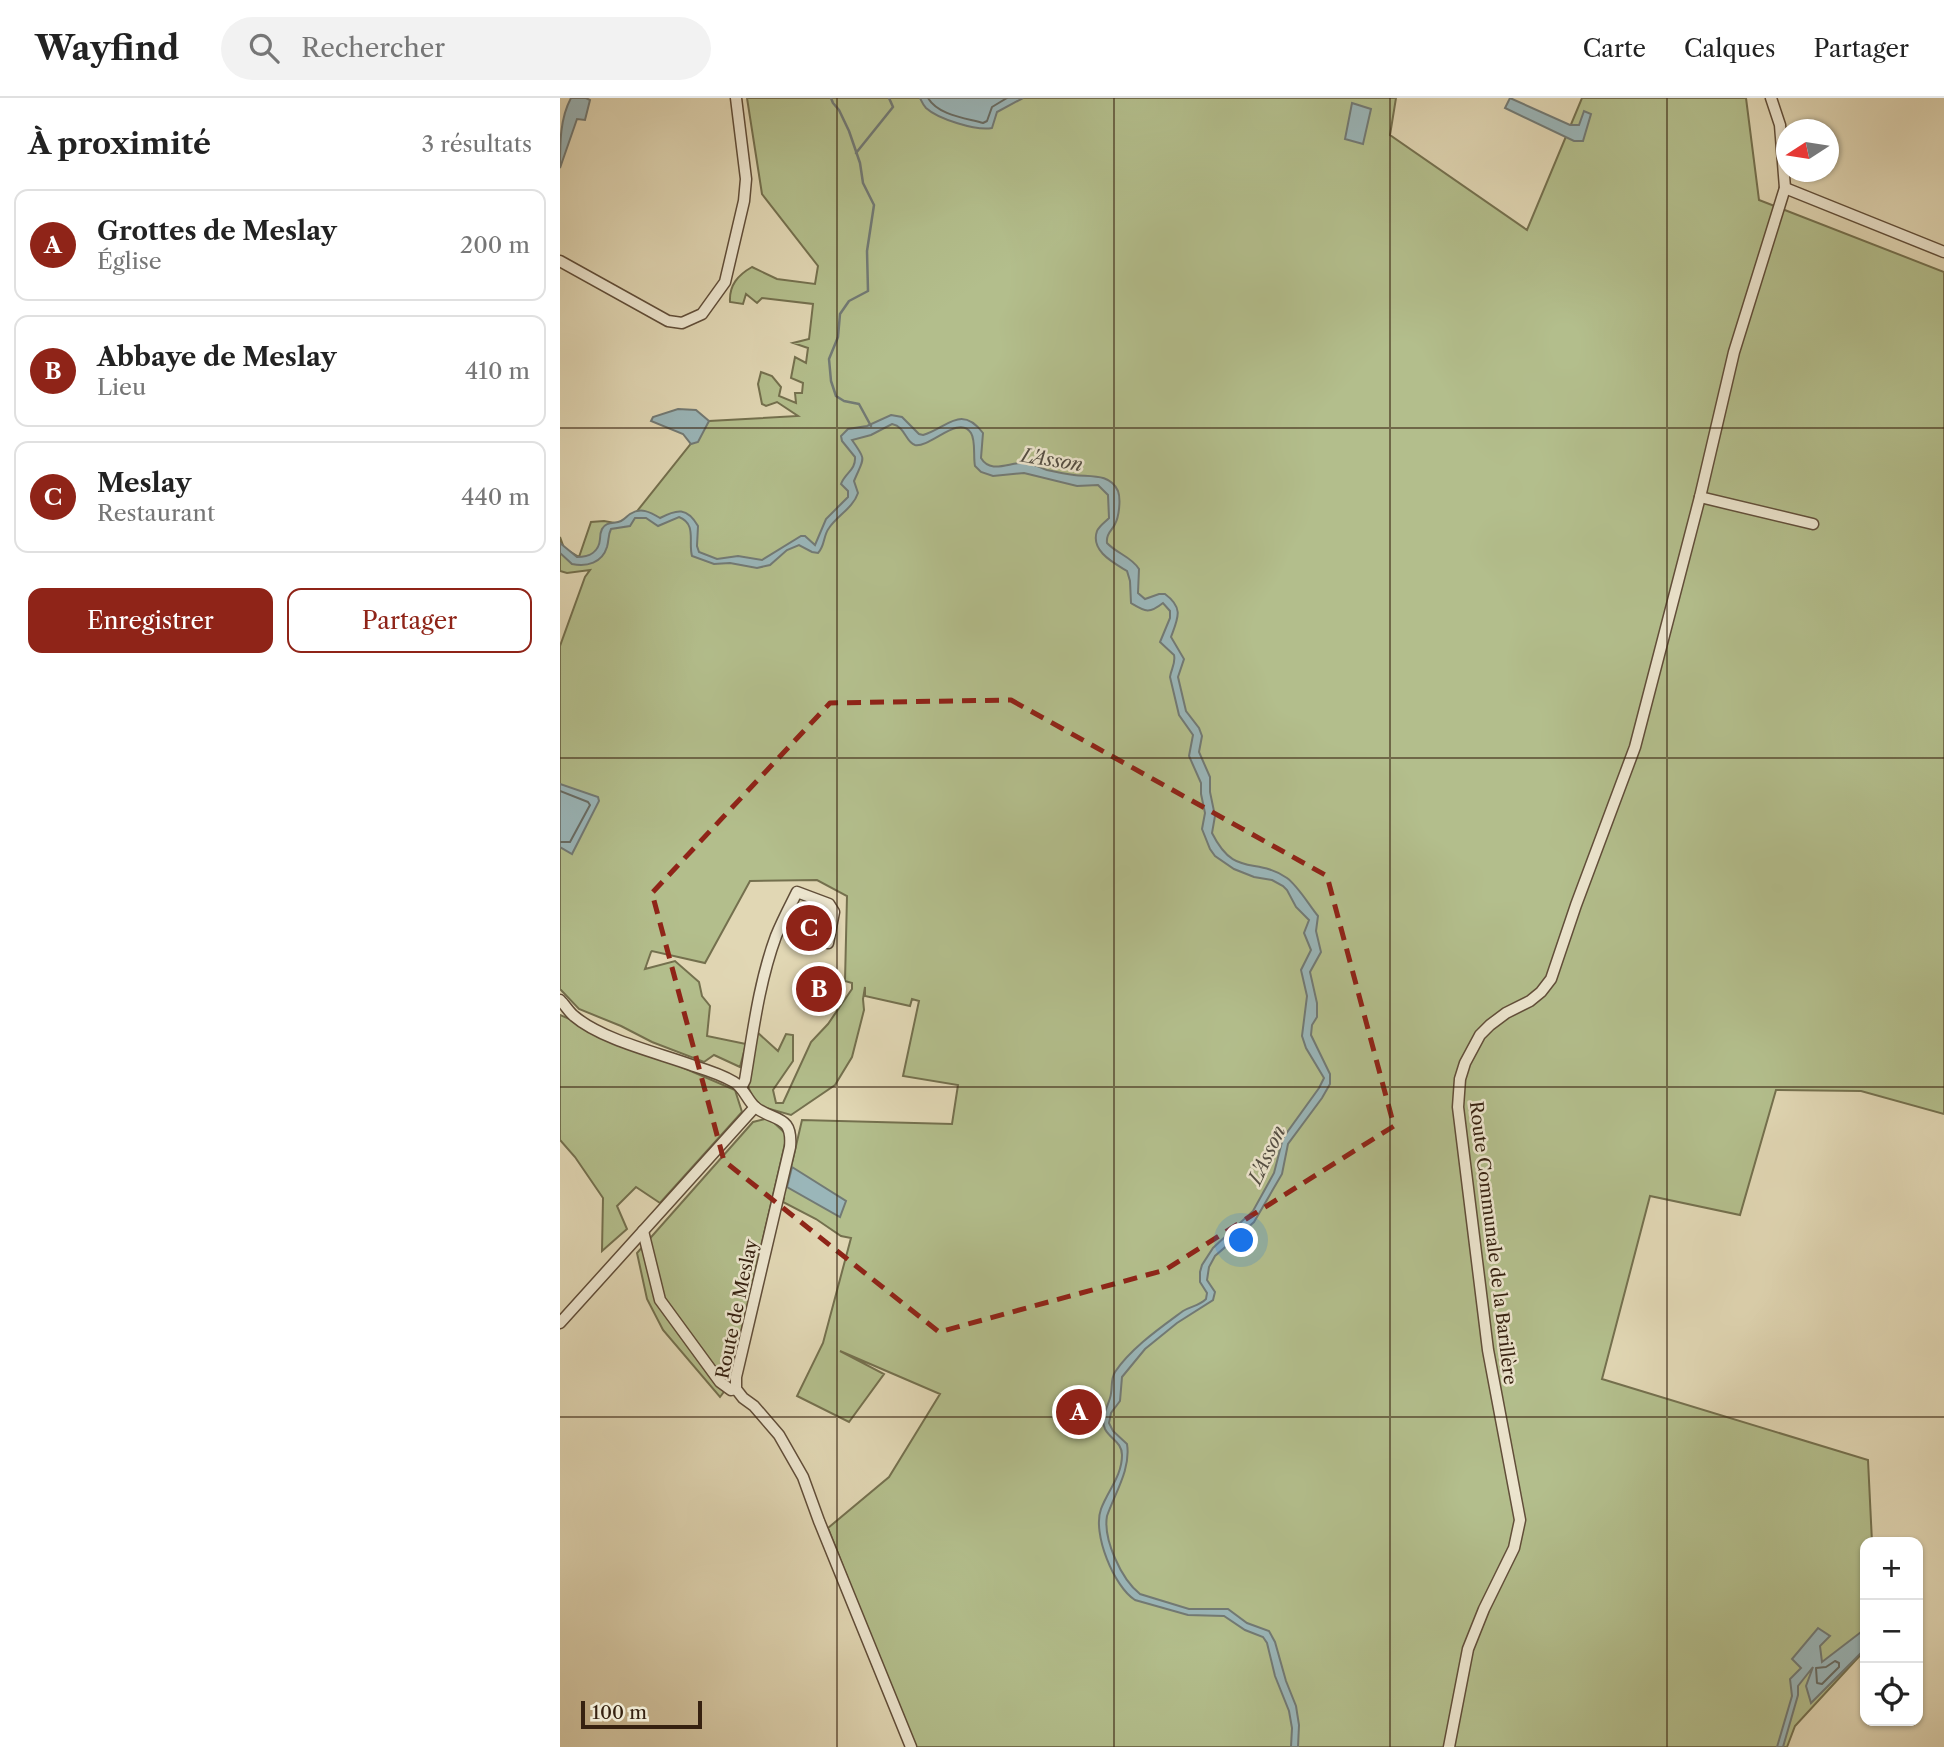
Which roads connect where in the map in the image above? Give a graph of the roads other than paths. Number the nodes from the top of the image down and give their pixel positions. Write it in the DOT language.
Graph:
graph roads {
  1 [pos="736,98"];
  2 [pos="1771,98"];
  3 [pos="1785,188"];
  4 [pos="1944,252"];
  5 [pos="560,261"];
  6 [pos="1700,497"];
  7 [pos="1813,524"];
  8 [pos="828,943"];
  9 [pos="560,1000"];
  10 [pos="741,1088"];
  11 [pos="755,1107"];
  12 [pos="643,1231"];
  13 [pos="560,1323"];
  14 [pos="736,1389"];
  15 [pos="911,1747"];
  16 [pos="1449,1747"];
  1 -- 5 [label="street"];
  2 -- 3 [label="street"];
  3 -- 4 [label="street"];
  3 -- 6 [label="street, Route Communale de la Barillère"];
  6 -- 7 [label="street"];
  6 -- 16 [label="street, Route Communale de la Barillère"];
  8 -- 10 [label="street"];
  9 -- 10 [label="street"];
  10 -- 11 [label="street"];
  11 -- 12 [label="street"];
  11 -- 14 [label="street, Route de Meslay"];
  12 -- 13 [label="street"];
  12 -- 14 [label="street"];
  14 -- 15 [label="street, Route de Meslay"];
}
